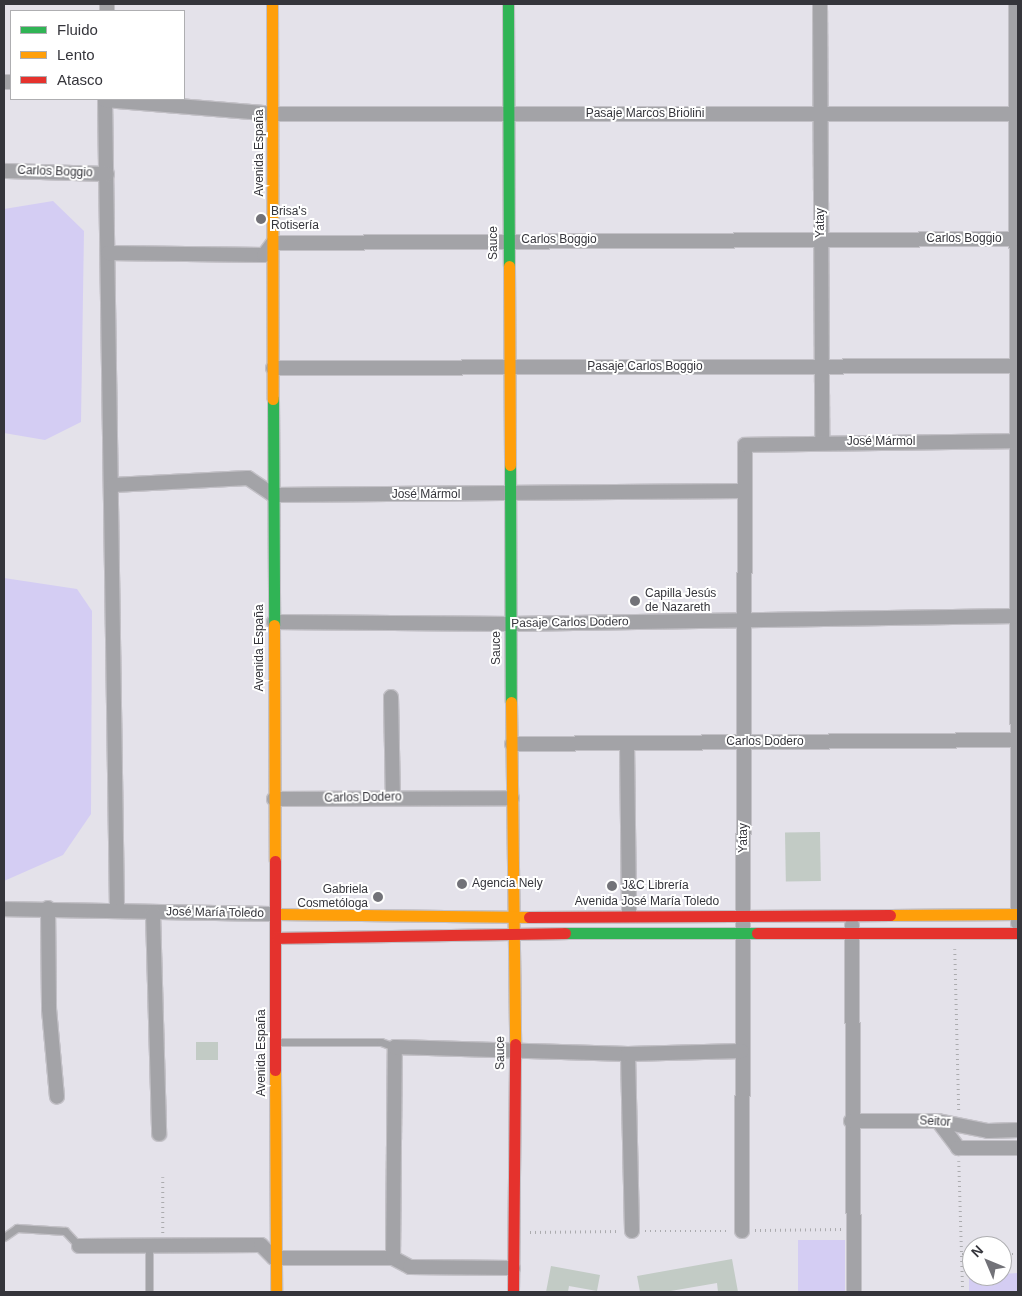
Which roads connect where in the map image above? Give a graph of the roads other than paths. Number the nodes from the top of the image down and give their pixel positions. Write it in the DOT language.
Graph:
graph roads {
  1 [pos="272,4"];
  2 [pos="508,4"];
  3 [pos="820,4"];
  4 [pos="1016,4"];
  5 [pos="105,100"];
  6 [pos="275,114"];
  7 [pos="508,114"];
  8 [pos="821,114"];
  9 [pos="1016,114"];
  10 [pos="4,171"];
  11 [pos="107,174"];
  12 [pos="1016,239"];
  13 [pos="508,240"];
  14 [pos="821,240"];
  15 [pos="273,242"];
  16 [pos="108,252"];
  17 [pos="1017,286"];
  18 [pos="1017,366"];
  19 [pos="510,367"];
  20 [pos="274,368"];
  21 [pos="822,368"];
  22 [pos="1018,441"];
  23 [pos="822,442"];
  24 [pos="744,445"];
  25 [pos="113,485"];
  26 [pos="744,491"];
  27 [pos="273,495"];
  28 [pos="510,495"];
  29 [pos="1016,616"];
  30 [pos="745,619"];
  31 [pos="274,622"];
  32 [pos="511,624"];
  33 [pos="1018,649"];
  34 [pos="1018,692"];
  35 [pos="391,697"];
  36 [pos="1018,740"];
  37 [pos="744,742"];
  38 [pos="627,743"];
  39 [pos="512,744"];
  40 [pos="393,797"];
  41 [pos="512,798"];
  42 [pos="274,799"];
  43 [pos="48,908"];
  44 [pos="4,909"];
  45 [pos="117,911"];
  46 [pos="153,913"];
  47 [pos="276,914"];
  48 [pos="853,914"];
  49 [pos="1018,914"];
  50 [pos="629,915"];
  51 [pos="744,915"];
  52 [pos="512,917"];
  53 [pos="516,933"];
  54 [pos="1018,933"];
  55 [pos="743,935"];
  56 [pos="852,935"];
  57 [pos="277,938"];
  58 [pos="275,1042"];
  59 [pos="395,1048"];
  60 [pos="515,1051"];
  61 [pos="742,1052"];
  62 [pos="628,1054"];
  63 [pos="57,1097"];
  64 [pos="938,1120"];
  65 [pos="851,1122"];
  66 [pos="1018,1130"];
  67 [pos="159,1134"];
  68 [pos="1018,1148"];
  69 [pos="742,1230"];
  70 [pos="632,1231"];
  71 [pos="4,1236"];
  72 [pos="79,1246"];
  73 [pos="156,1246"];
  74 [pos="274,1258"];
  75 [pos="394,1258"];
  76 [pos="513,1268"];
  77 [pos="149,1292"];
  78 [pos="276,1292"];
  79 [pos="513,1292"];
  80 [pos="854,1292"];
  1 -- 6 [label="main road, Avenida España"];
  2 -- 7 [label="main road, Sauce"];
  3 -- 8 [label="street, Yatay"];
  4 -- 9 [label="street"];
  5 -- 6 [label="street, Pasaje Marcos Briolini"];
  5 -- 11 [label="street"];
  6 -- 7 [label="street, Pasaje Marcos Briolini"];
  6 -- 15 [label="main road, Avenida España"];
  7 -- 8 [label="street, Pasaje Marcos Briolini"];
  7 -- 13 [label="main road, Sauce"];
  8 -- 9 [label="street, Pasaje Marcos Briolini"];
  8 -- 14 [label="street, Yatay"];
  9 -- 12 [label="street"];
  10 -- 11 [label="street, Carlos Boggio"];
  11 -- 16 [label="street"];
  12 -- 14 [label="street, Carlos Boggio"];
  12 -- 17 [label="street"];
  13 -- 14 [label="street, Carlos Boggio"];
  13 -- 15 [label="street, Carlos Boggio"];
  13 -- 19 [label="main road, Sauce"];
  14 -- 21 [label="street, Yatay"];
  15 -- 16 [label="street"];
  15 -- 20 [label="main road, Avenida España"];
  16 -- 25 [label="street"];
  17 -- 18 [label="street"];
  18 -- 21 [label="street, Pasaje Carlos Boggio"];
  18 -- 22 [label="street"];
  19 -- 20 [label="street, Pasaje Carlos Boggio"];
  19 -- 21 [label="street, Pasaje Carlos Boggio"];
  19 -- 28 [label="main road, Sauce"];
  20 -- 27 [label="main road, Avenida España"];
  21 -- 23 [label="street, Yatay"];
  22 -- 23 [label="street, José Mármol"];
  22 -- 29 [label="street"];
  23 -- 24 [label="street, José Mármol"];
  24 -- 26 [label="street, Yatay"];
  25 -- 27 [label="street"];
  25 -- 45 [label="street"];
  26 -- 28 [label="street, José Mármol"];
  26 -- 30 [label="street, Yatay"];
  27 -- 28 [label="street, José Mármol"];
  27 -- 31 [label="main road, Avenida España"];
  28 -- 32 [label="main road, Sauce"];
  29 -- 30 [label="street, Pasaje Carlos Dodero"];
  29 -- 33 [label="street"];
  30 -- 32 [label="street, Pasaje Carlos Dodero"];
  30 -- 37 [label="street, Yatay"];
  31 -- 32 [label="street, Pasaje Carlos Dodero"];
  31 -- 42 [label="main road, Avenida España"];
  32 -- 39 [label="main road, Sauce"];
  33 -- 34 [label="street"];
  34 -- 36 [label="street"];
  35 -- 40 [label="street"];
  36 -- 37 [label="street, Carlos Dodero"];
  36 -- 49 [label="street"];
  37 -- 38 [label="street, Carlos Dodero"];
  37 -- 51 [label="street, Yatay"];
  38 -- 39 [label="street, Carlos Dodero"];
  38 -- 50 [label="street"];
  39 -- 41 [label="main road, Sauce"];
  40 -- 41 [label="street, Carlos Dodero"];
  40 -- 42 [label="street, Carlos Dodero"];
  41 -- 52 [label="main road, Sauce"];
  42 -- 47 [label="main road, Avenida España"];
  43 -- 44 [label="street, José María Toledo"];
  43 -- 45 [label="street, José María Toledo"];
  43 -- 63 [label="street"];
  45 -- 46 [label="street, José María Toledo"];
  46 -- 47 [label="street, José María Toledo"];
  46 -- 67 [label="street"];
  47 -- 52 [label="main road, Avenida José María Toledo"];
  47 -- 57 [label="main road, Avenida España"];
  48 -- 49 [label="main road, Avenida José María Toledo"];
  48 -- 51 [label="main road, Avenida José María Toledo"];
  48 -- 56 [label="street"];
  49 -- 54 [label="street"];
  50 -- 51 [label="main road, Avenida José María Toledo"];
  50 -- 52 [label="main road, Avenida José María Toledo"];
  51 -- 55 [label="street, Yatay"];
  52 -- 53 [label="main road, Sauce"];
  53 -- 55 [label="main road"];
  53 -- 57 [label="main road"];
  53 -- 60 [label="main road, Sauce"];
  54 -- 56 [label="main road"];
  55 -- 56 [label="main road"];
  55 -- 61 [label="street, Yatay"];
  56 -- 65 [label="street"];
  57 -- 58 [label="main road, Avenida España"];
  58 -- 59 [label="lane"];
  58 -- 74 [label="main road, Avenida España"];
  59 -- 60 [label="street"];
  59 -- 75 [label="street"];
  60 -- 62 [label="street"];
  60 -- 76 [label="main road, Sauce"];
  61 -- 62 [label="street"];
  61 -- 69 [label="street, Yatay"];
  62 -- 70 [label="street"];
  64 -- 65 [label="street, Seitor"];
  64 -- 66 [label="street, Seitor"];
  64 -- 68 [label="street"];
  65 -- 80 [label="street"];
  71 -- 72 [label="lane"];
  72 -- 73 [label="street"];
  73 -- 74 [label="street"];
  73 -- 77 [label="lane"];
  74 -- 75 [label="street"];
  74 -- 78 [label="main road, Avenida España"];
  75 -- 76 [label="street"];
  76 -- 79 [label="main road, Sauce"];
}
